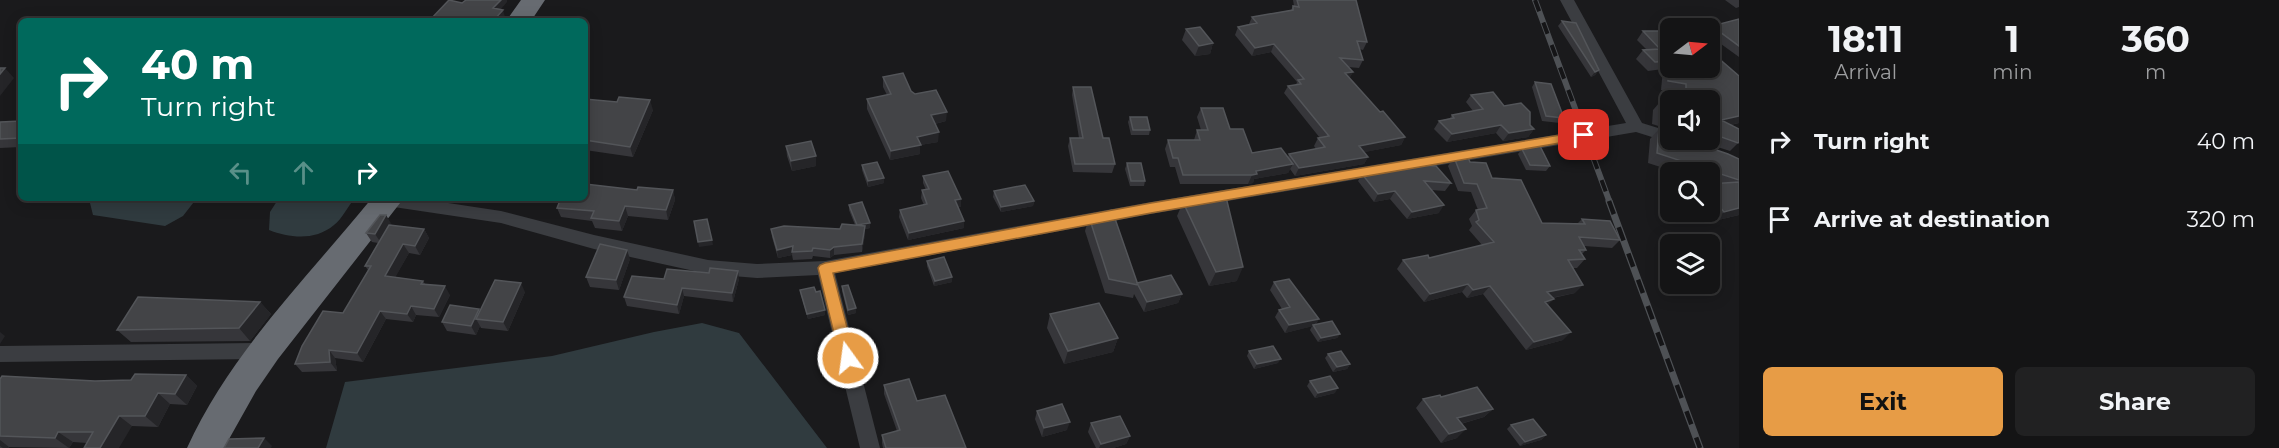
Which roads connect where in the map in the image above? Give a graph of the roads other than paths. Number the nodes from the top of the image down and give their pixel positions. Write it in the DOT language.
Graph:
graph roads {
  1 [pos="533,0"];
  2 [pos="1567,0"];
  3 [pos="520,18"];
  4 [pos="1636,127"];
  5 [pos="1660,134"];
  6 [pos="386,201"];
  7 [pos="401,201"];
  8 [pos="825,268"];
  9 [pos="264,351"];
  10 [pos="0,354"];
  11 [pos="205,448"];
  12 [pos="870,448"];
  1 -- 3 [label="highway"];
  2 -- 4 [label="street"];
  4 -- 5 [label="street"];
  4 -- 8 [label="street"];
  6 -- 9 [label="highway"];
  7 -- 8 [label="street"];
  8 -- 12 [label="street"];
  9 -- 10 [label="street"];
  9 -- 11 [label="highway"];
}
